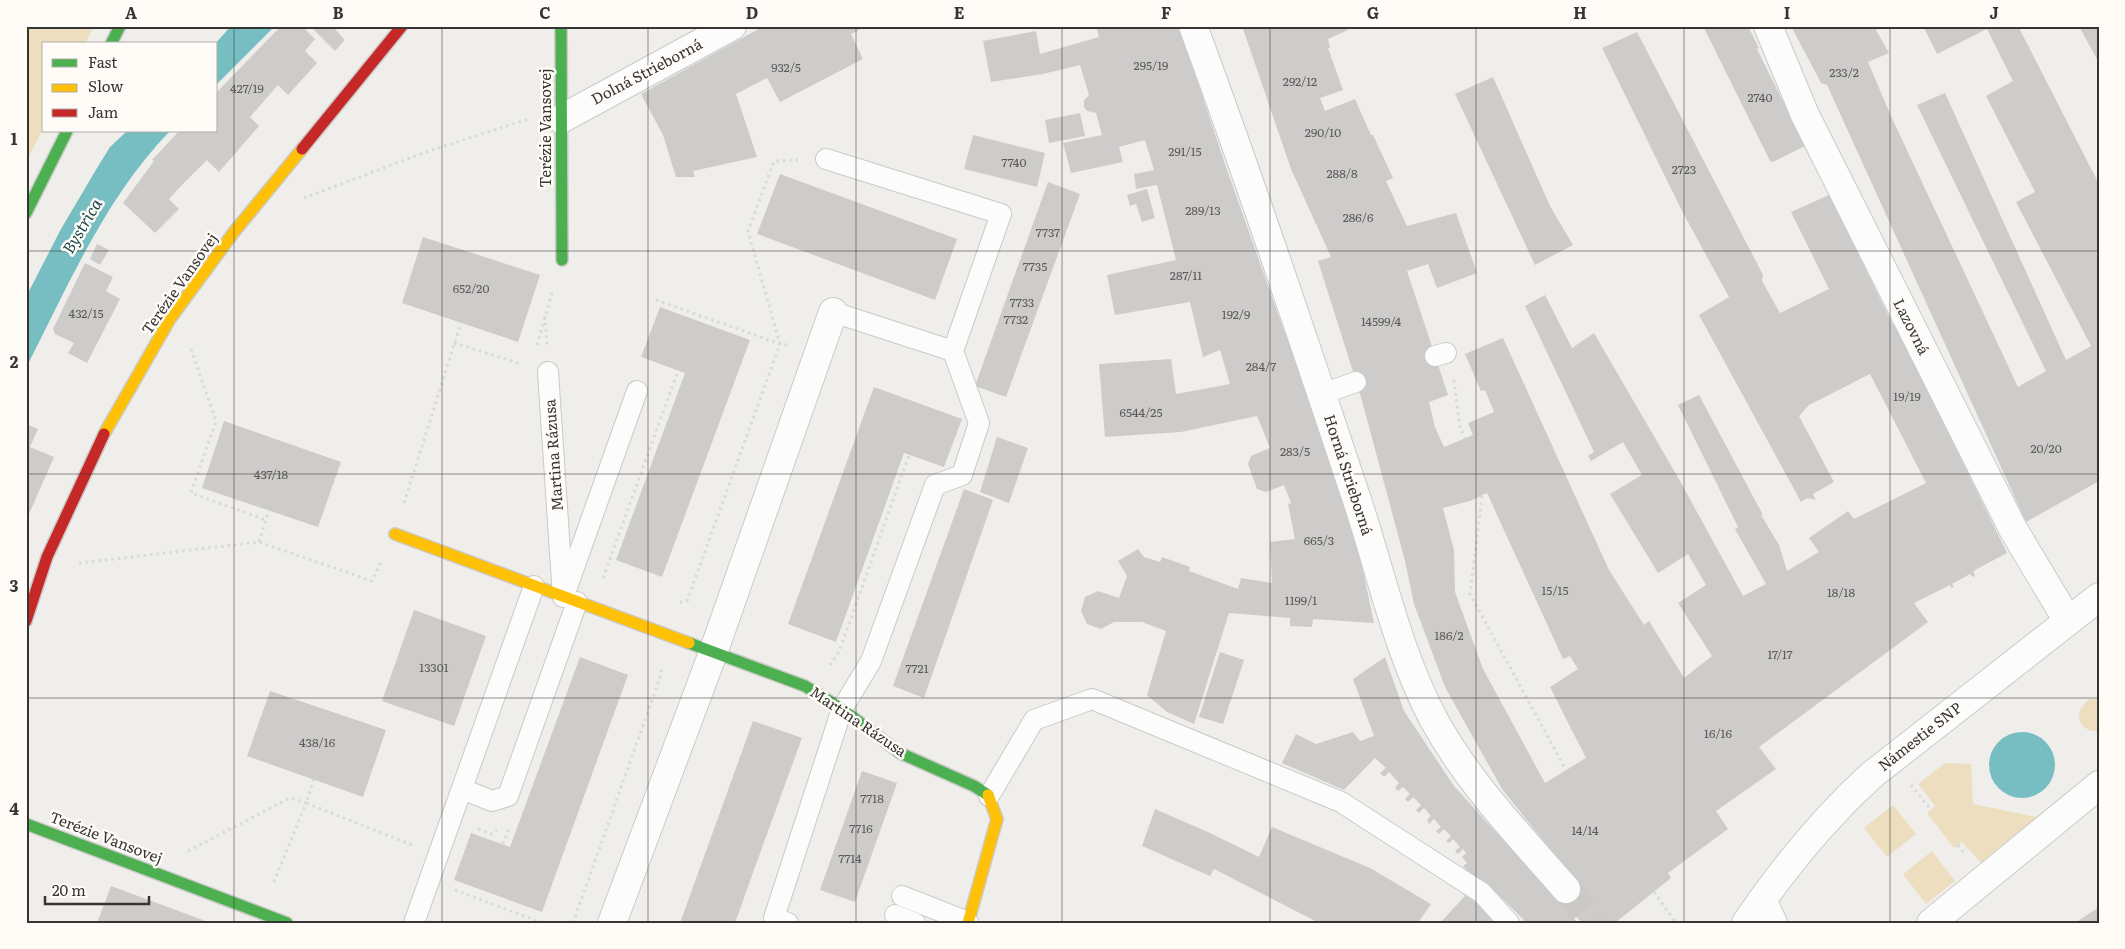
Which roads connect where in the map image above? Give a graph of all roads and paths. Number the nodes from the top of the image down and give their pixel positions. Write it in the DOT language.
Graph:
graph roads {
  1 [pos="120,26"];
  2 [pos="402,26"];
  3 [pos="561,26"];
  4 [pos="732,26"];
  5 [pos="1193,26"];
  6 [pos="1768,26"];
  7 [pos="112,42"];
  8 [pos="548,117"];
  9 [pos="66,132"];
  10 [pos="826,160"];
  11 [pos="296,201"];
  12 [pos="26,213"];
  13 [pos="562,260"];
  14 [pos="656,300"];
  15 [pos="832,312"];
  16 [pos="461,323"];
  17 [pos="454,343"];
  18 [pos="780,344"];
  19 [pos="189,345"];
  20 [pos="820,346"];
  21 [pos="953,351"];
  22 [pos="1440,355"];
  23 [pos="539,370"];
  24 [pos="678,371"];
  25 [pos="1356,382"];
  26 [pos="637,392"];
  27 [pos="1322,394"];
  28 [pos="1465,438"];
  29 [pos="652,442"];
  30 [pos="659,443"];
  31 [pos="909,455"];
  32 [pos="1482,496"];
  33 [pos="269,510"];
  34 [pos="624,519"];
  35 [pos="266,520"];
  36 [pos="630,521"];
  37 [pos="879,524"];
  38 [pos="884,526"];
  39 [pos="395,534"];
  40 [pos="259,542"];
  41 [pos="76,563"];
  42 [pos="601,583"];
  43 [pos="534,586"];
  44 [pos="2099,596"];
  45 [pos="570,600"];
  46 [pos="850,601"];
  47 [pos="856,603"];
  48 [pos="674,604"];
  49 [pos="26,620"];
  50 [pos="2068,620"];
  51 [pos="713,653"];
  52 [pos="662,672"];
  53 [pos="812,690"];
  54 [pos="842,709"];
  55 [pos="1566,770"];
  56 [pos="314,779"];
  57 [pos="2099,785"];
  58 [pos="1912,788"];
  59 [pos="462,789"];
  60 [pos="989,796"];
  61 [pos="306,803"];
  62 [pos="1931,810"];
  63 [pos="512,820"];
  64 [pos="26,824"];
  65 [pos="503,844"];
  66 [pos="187,852"];
  67 [pos="438,855"];
  68 [pos="446,887"];
  69 [pos="270,889"];
  70 [pos="1566,889"];
  71 [pos="1654,892"];
  72 [pos="902,896"];
  73 [pos="1767,912"];
  74 [pos="895,915"];
  75 [pos="973,921"];
  76 [pos="287,923"];
  77 [pos="414,923"];
  78 [pos="543,923"];
  79 [pos="573,923"];
  80 [pos="612,923"];
  81 [pos="788,923"];
  82 [pos="915,923"];
  83 [pos="1509,923"];
  84 [pos="1676,923"];
  85 [pos="1746,923"];
  86 [pos="1930,923"];
  1 -- 7 [label="street"];
  2 -- 49 [label="street, Terézie Vansovej"];
  3 -- 8 [label="street, Terézie Vansovej"];
  4 -- 8 [label="street, Dolná Strieborná"];
  5 -- 27 [label="street, Horná Strieborná"];
  6 -- 50 [label="street, Lazovná"];
  8 -- 11 [label="path"];
  8 -- 13 [label="street, Terézie Vansovej"];
  9 -- 12 [label="street"];
  10 -- 18 [label="path"];
  10 -- 21 [label="lane"];
  13 -- 23 [label="path"];
  14 -- 18 [label="path"];
  15 -- 20 [label="street"];
  15 -- 21 [label="lane"];
  16 -- 17 [label="path"];
  17 -- 23 [label="path"];
  17 -- 39 [label="path"];
  18 -- 20 [label="path"];
  18 -- 48 [label="path"];
  19 -- 35 [label="path"];
  20 -- 51 [label="street"];
  21 -- 54 [label="lane"];
  22 -- 28 [label="path"];
  23 -- 45 [label="lane, Martina Rázusa"];
  24 -- 29 [label="path"];
  25 -- 27 [label="lane"];
  26 -- 45 [label="lane"];
  27 -- 70 [label="street, Horná Strieborná"];
  29 -- 30 [label="path"];
  29 -- 34 [label="path"];
  31 -- 38 [label="path"];
  32 -- 55 [label="path"];
  33 -- 35 [label="path"];
  34 -- 36 [label="path"];
  34 -- 42 [label="path"];
  35 -- 40 [label="path"];
  37 -- 38 [label="path"];
  38 -- 47 [label="path"];
  39 -- 40 [label="path"];
  39 -- 43 [label="street, Martina Rázusa"];
  40 -- 41 [label="path"];
  43 -- 45 [label="street, Martina Rázusa"];
  43 -- 59 [label="lane"];
  44 -- 50 [label="street, Námestie SNP"];
  45 -- 51 [label="street, Martina Rázusa"];
  45 -- 59 [label="lane"];
  46 -- 47 [label="path"];
  47 -- 53 [label="path"];
  50 -- 73 [label="street, Námestie SNP"];
  51 -- 53 [label="street, Martina Rázusa"];
  51 -- 80 [label="street"];
  52 -- 79 [label="path"];
  53 -- 54 [label="street, Martina Rázusa"];
  54 -- 60 [label="street, Martina Rázusa"];
  54 -- 81 [label="lane"];
  56 -- 61 [label="path"];
  57 -- 86 [label="street"];
  58 -- 62 [label="path"];
  59 -- 67 [label="lane"];
  60 -- 75 [label="street"];
  60 -- 83 [label="lane"];
  61 -- 66 [label="path"];
  61 -- 67 [label="path"];
  61 -- 69 [label="path"];
  63 -- 65 [label="path"];
  64 -- 76 [label="street, Terézie Vansovej"];
  67 -- 77 [label="lane"];
  68 -- 78 [label="path"];
  71 -- 84 [label="path"];
  72 -- 75 [label="lane"];
  73 -- 85 [label="street, Námestie SNP"];
  74 -- 82 [label="lane"];
}
